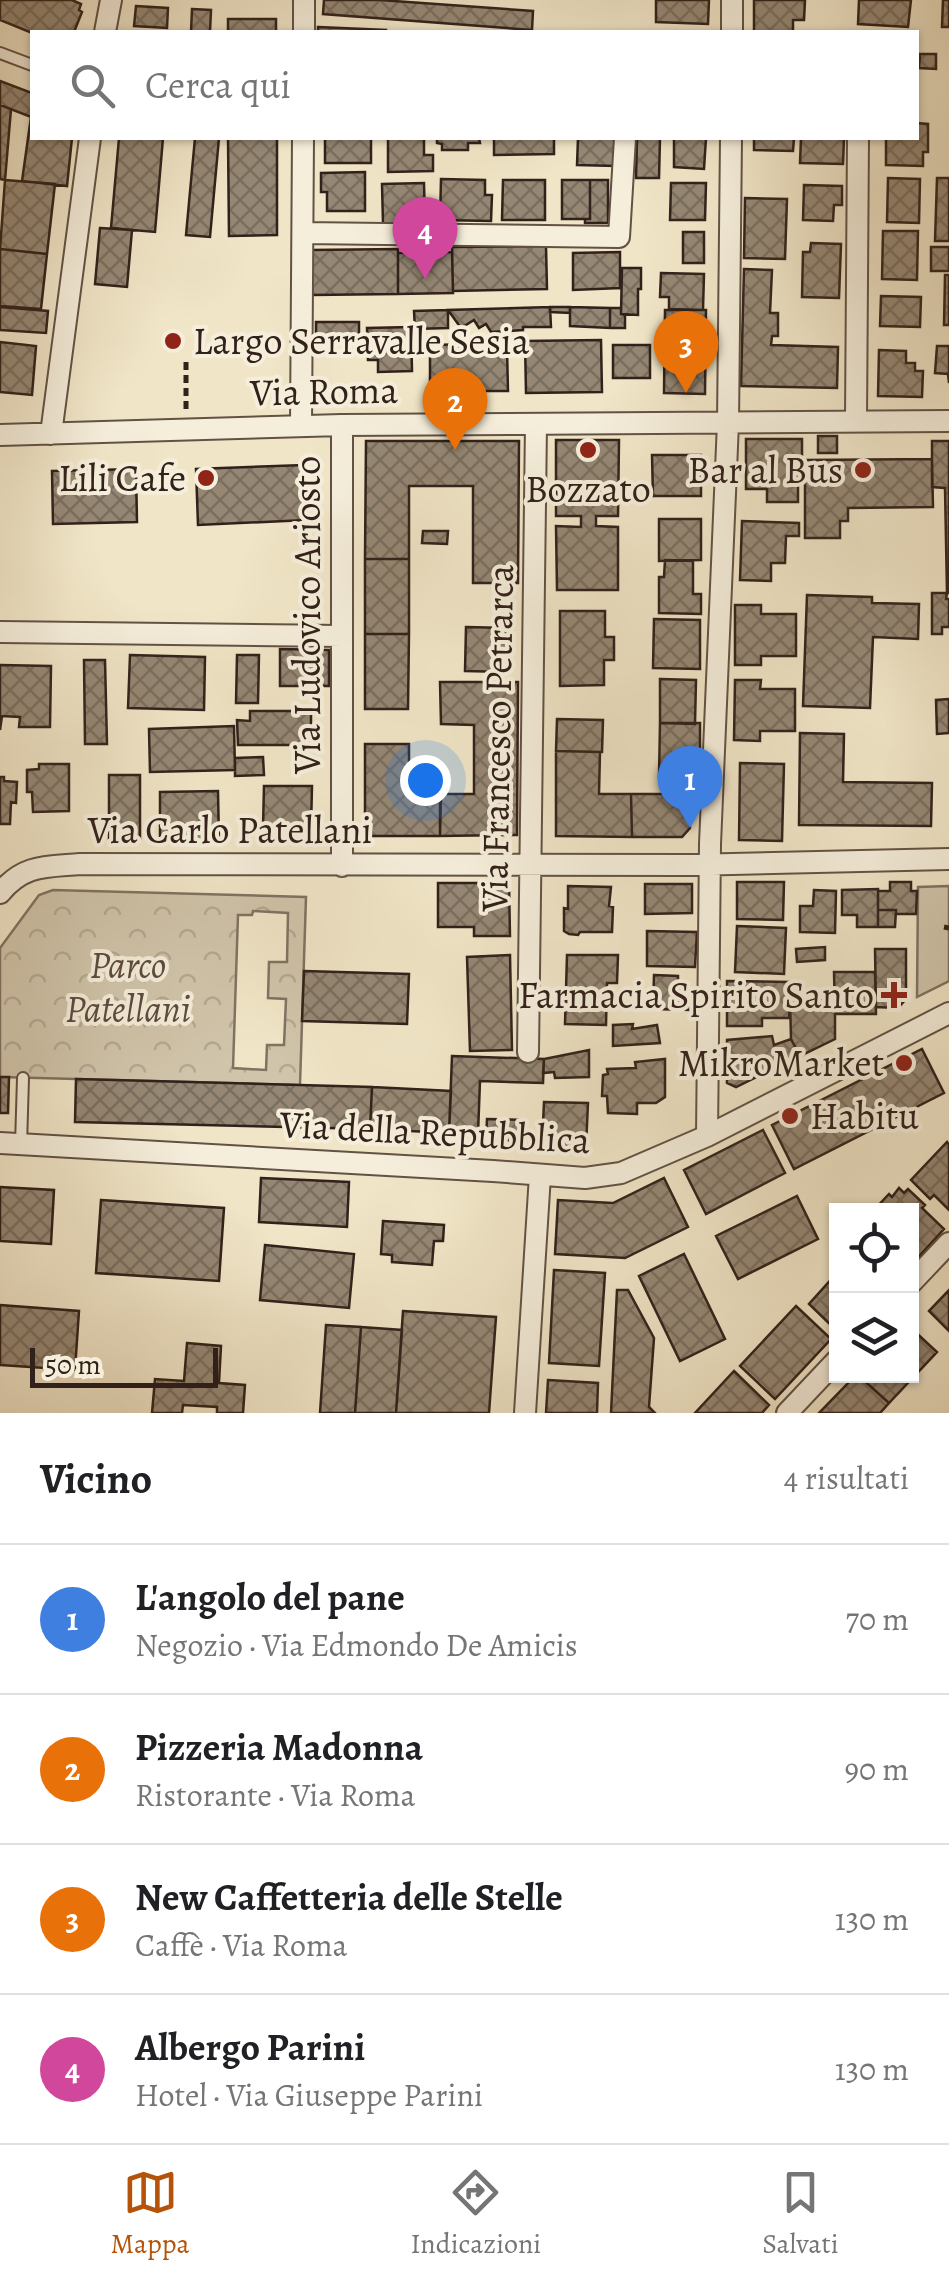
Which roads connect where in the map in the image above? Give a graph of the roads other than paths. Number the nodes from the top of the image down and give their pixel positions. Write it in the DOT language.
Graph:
graph roads {
  1 [pos="111,0"];
  2 [pos="304,0"];
  3 [pos="732,0"];
  4 [pos="105,30"];
  5 [pos="304,30"];
  6 [pos="732,30"];
  7 [pos="0,53"];
  8 [pos="30,64"];
  9 [pos="90,140"];
  10 [pos="303,140"];
  11 [pos="625,140"];
  12 [pos="731,140"];
  13 [pos="858,140"];
  14 [pos="303,233"];
  15 [pos="856,420"];
  16 [pos="949,421"];
  17 [pos="728,423"];
  18 [pos="536,424"];
  19 [pos="342,425"];
  20 [pos="301,426"];
  21 [pos="51,434"];
  22 [pos="0,435"];
  23 [pos="0,632"];
  24 [pos="342,636"];
  25 [pos="949,859"];
  26 [pos="710,864"];
  27 [pos="342,866"];
  28 [pos="531,866"];
  29 [pos="0,893"];
  30 [pos="949,1013"];
  31 [pos="528,1052"];
  32 [pos="23,1078"];
  33 [pos="707,1136"];
  34 [pos="10,1144"];
  35 [pos="540,1175"];
  36 [pos="949,1242"];
  37 [pos="919,1274"];
  38 [pos="829,1368"];
  39 [pos="524,1413"];
  40 [pos="786,1413"];
  1 -- 4 [label="street"];
  2 -- 5 [label="street"];
  3 -- 6 [label="street"];
  7 -- 8 [label="lane"];
  9 -- 21 [label="street"];
  10 -- 14 [label="street"];
  11 -- 14 [label="street"];
  12 -- 17 [label="street"];
  13 -- 15 [label="street"];
  14 -- 20 [label="street"];
  15 -- 16 [label="street, Via Roma"];
  15 -- 17 [label="street, Via Roma"];
  17 -- 18 [label="street, Via Roma"];
  17 -- 26 [label="street"];
  18 -- 19 [label="street, Via Roma"];
  18 -- 28 [label="street, Via Francesco Petrarca"];
  19 -- 20 [label="street, Via Roma"];
  19 -- 24 [label="street, Via Ludovico Ariosto"];
  20 -- 21 [label="street, Via Roma"];
  21 -- 22 [label="street, Via Roma"];
  23 -- 24 [label="street"];
  24 -- 27 [label="street, Via Ludovico Ariosto"];
  25 -- 26 [label="street, Via Carlo Patellani"];
  26 -- 28 [label="street, Via Carlo Patellani"];
  26 -- 33 [label="street"];
  27 -- 28 [label="street, Via Carlo Patellani"];
  27 -- 29 [label="street, Via Carlo Patellani"];
  28 -- 31 [label="street, Via Francesco Petrarca"];
  30 -- 33 [label="street, Via della Repubblica"];
  32 -- 34 [label="lane"];
  33 -- 35 [label="street, Via della Repubblica"];
  34 -- 35 [label="street, Via della Repubblica"];
  35 -- 39 [label="street"];
  36 -- 37 [label="street"];
  38 -- 40 [label="street"];
}
